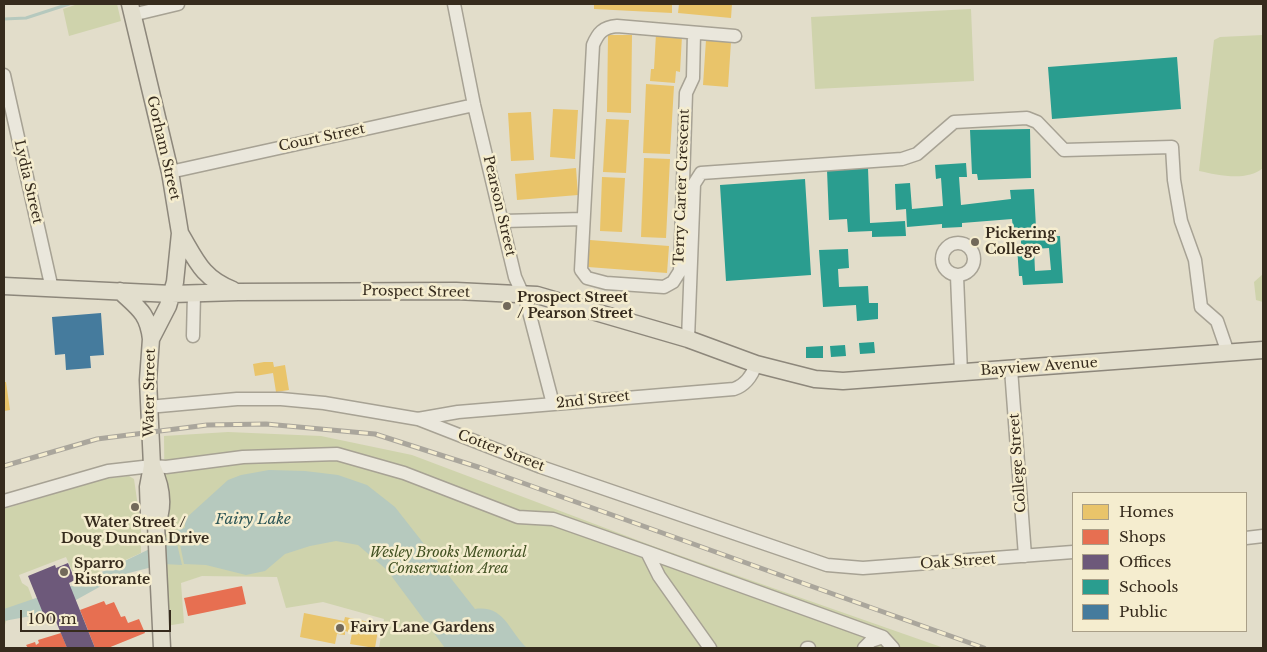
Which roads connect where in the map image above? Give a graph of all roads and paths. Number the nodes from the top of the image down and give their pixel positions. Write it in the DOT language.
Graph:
graph roads {
  1 [pos="178,4"];
  2 [pos="454,4"];
  3 [pos="131,10"];
  4 [pos="694,34"];
  5 [pos="736,36"];
  6 [pos="4,75"];
  7 [pos="474,105"];
  8 [pos="170,172"];
  9 [pos="583,219"];
  10 [pos="502,221"];
  11 [pos="180,233"];
  12 [pos="957,276"];
  13 [pos="4,286"];
  14 [pos="52,289"];
  15 [pos="120,291"];
  16 [pos="238,292"];
  17 [pos="172,294"];
  18 [pos="194,294"];
  19 [pos="521,294"];
  20 [pos="193,336"];
  21 [pos="151,339"];
  22 [pos="688,339"];
  23 [pos="1263,350"];
  24 [pos="1228,353"];
  25 [pos="756,364"];
  26 [pos="1011,370"];
  27 [pos="961,373"];
  28 [pos="815,379"];
  29 [pos="553,404"];
  30 [pos="148,407"];
  31 [pos="418,419"];
  32 [pos="152,466"];
  33 [pos="4,501"];
  34 [pos="1263,536"];
  35 [pos="1247,538"];
  36 [pos="647,552"];
  37 [pos="1072,552"];
  38 [pos="1025,556"];
  39 [pos="842,567"];
  40 [pos="884,637"];
  41 [pos="161,648"];
  42 [pos="710,648"];
  43 [pos="864,648"];
  44 [pos="893,648"];
  1 -- 3 [label="street"];
  2 -- 7 [label="street, Pearson Street"];
  3 -- 8 [label="main road, Gorham Street"];
  4 -- 5 [label="street, Terry Carter Crescent"];
  4 -- 9 [label="street, Terry Carter Crescent"];
  4 -- 9 [label="street, Terry Carter Crescent"];
  6 -- 14 [label="street, Lydia Street"];
  7 -- 8 [label="street, Court Street"];
  7 -- 10 [label="street, Pearson Street"];
  8 -- 11 [label="main road, Gorham Street"];
  9 -- 10 [label="street"];
  10 -- 19 [label="street, Pearson Street"];
  11 -- 16 [label="main road"];
  11 -- 17 [label="main road, Gorham Street"];
  12 -- 27 [label="street"];
  13 -- 14 [label="main road, Prospect Street"];
  14 -- 15 [label="main road, Prospect Street"];
  15 -- 17 [label="main road, Prospect Street"];
  15 -- 21 [label="main road"];
  16 -- 18 [label="main road, Prospect Street"];
  16 -- 19 [label="main road, Prospect Street"];
  17 -- 18 [label="main road, Prospect Street"];
  17 -- 21 [label="main road, Water Street"];
  18 -- 20 [label="street"];
  19 -- 22 [label="main road, Prospect Street"];
  19 -- 29 [label="street, Pearson Street"];
  21 -- 30 [label="main road, Water Street"];
  22 -- 24 [label="street"];
  22 -- 25 [label="main road, Prospect Street"];
  23 -- 24 [label="main road, Bayview Avenue"];
  24 -- 26 [label="main road, Bayview Avenue"];
  25 -- 28 [label="main road, Prospect Street"];
  25 -- 29 [label="street, 2nd Street"];
  26 -- 27 [label="main road, Bayview Avenue"];
  26 -- 38 [label="street, College Street"];
  27 -- 28 [label="main road, Bayview Avenue"];
  29 -- 31 [label="street, 2nd Street"];
  30 -- 31 [label="street, Cotter Street"];
  30 -- 32 [label="main road, Water Street"];
  31 -- 39 [label="street, Cotter Street"];
  32 -- 33 [label="street"];
  32 -- 36 [label="street"];
  32 -- 41 [label="main road, Water Street"];
  34 -- 35 [label="street"];
  36 -- 40 [label="street"];
  36 -- 42 [label="street"];
  37 -- 38 [label="street, Oak Street"];
  38 -- 39 [label="street, Oak Street"];
  40 -- 43 [label="street"];
  40 -- 44 [label="street"];
}
